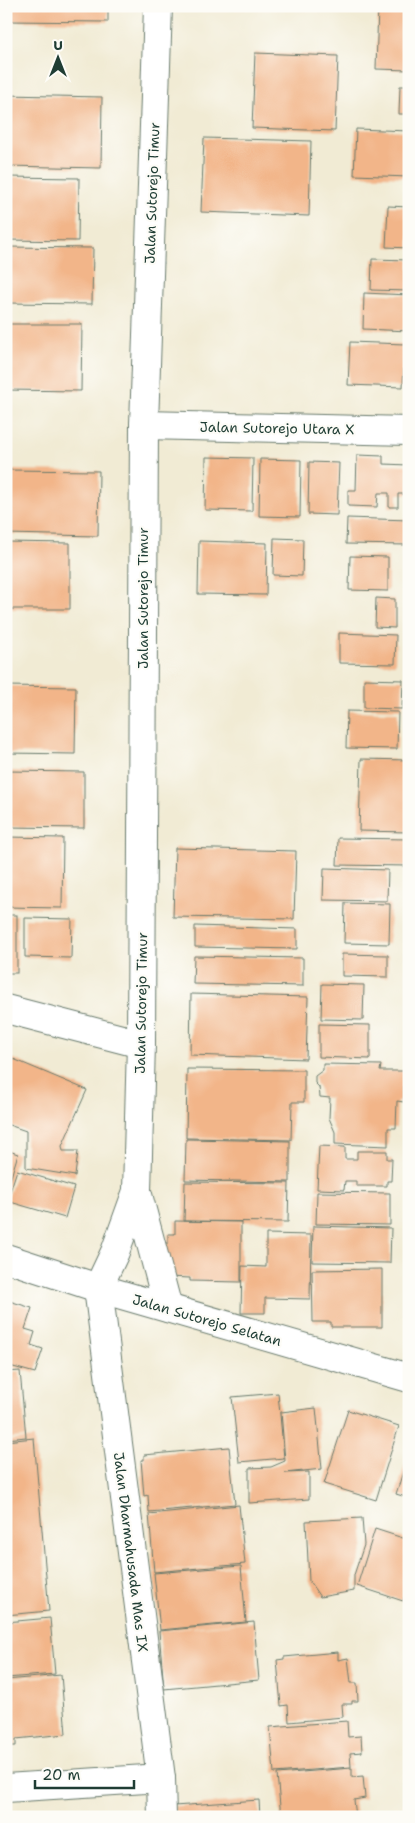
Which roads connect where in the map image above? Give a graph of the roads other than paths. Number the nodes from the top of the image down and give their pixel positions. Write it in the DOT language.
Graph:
graph roads {
  1 [pos="158,6"];
  2 [pos="144,425"];
  3 [pos="409,430"];
  4 [pos="6,1010"];
  5 [pos="141,1044"];
  6 [pos="137,1190"];
  7 [pos="6,1258"];
  8 [pos="98,1288"];
  9 [pos="168,1308"];
  10 [pos="409,1378"];
  11 [pos="161,1778"];
  12 [pos="6,1788"];
  13 [pos="162,1817"];
  1 -- 2 [label="street, Jalan Sutorejo Timur"];
  2 -- 3 [label="street, Jalan Sutorejo Utara X"];
  2 -- 5 [label="street, Jalan Sutorejo Timur"];
  4 -- 5 [label="street"];
  5 -- 6 [label="street, Jalan Sutorejo Timur"];
  6 -- 8 [label="street, Jalan Sutorejo Timur"];
  6 -- 9 [label="street, Jalan Sutorejo Timur"];
  7 -- 8 [label="street, Jalan Sutorejo Selatan"];
  8 -- 9 [label="street, Jalan Sutorejo Selatan"];
  8 -- 11 [label="street, Jalan Dharmahusada Mas IX"];
  9 -- 10 [label="street, Jalan Sutorejo Selatan"];
  11 -- 12 [label="street"];
  11 -- 13 [label="street, Jalan Dharmahusada Mas IX"];
}
